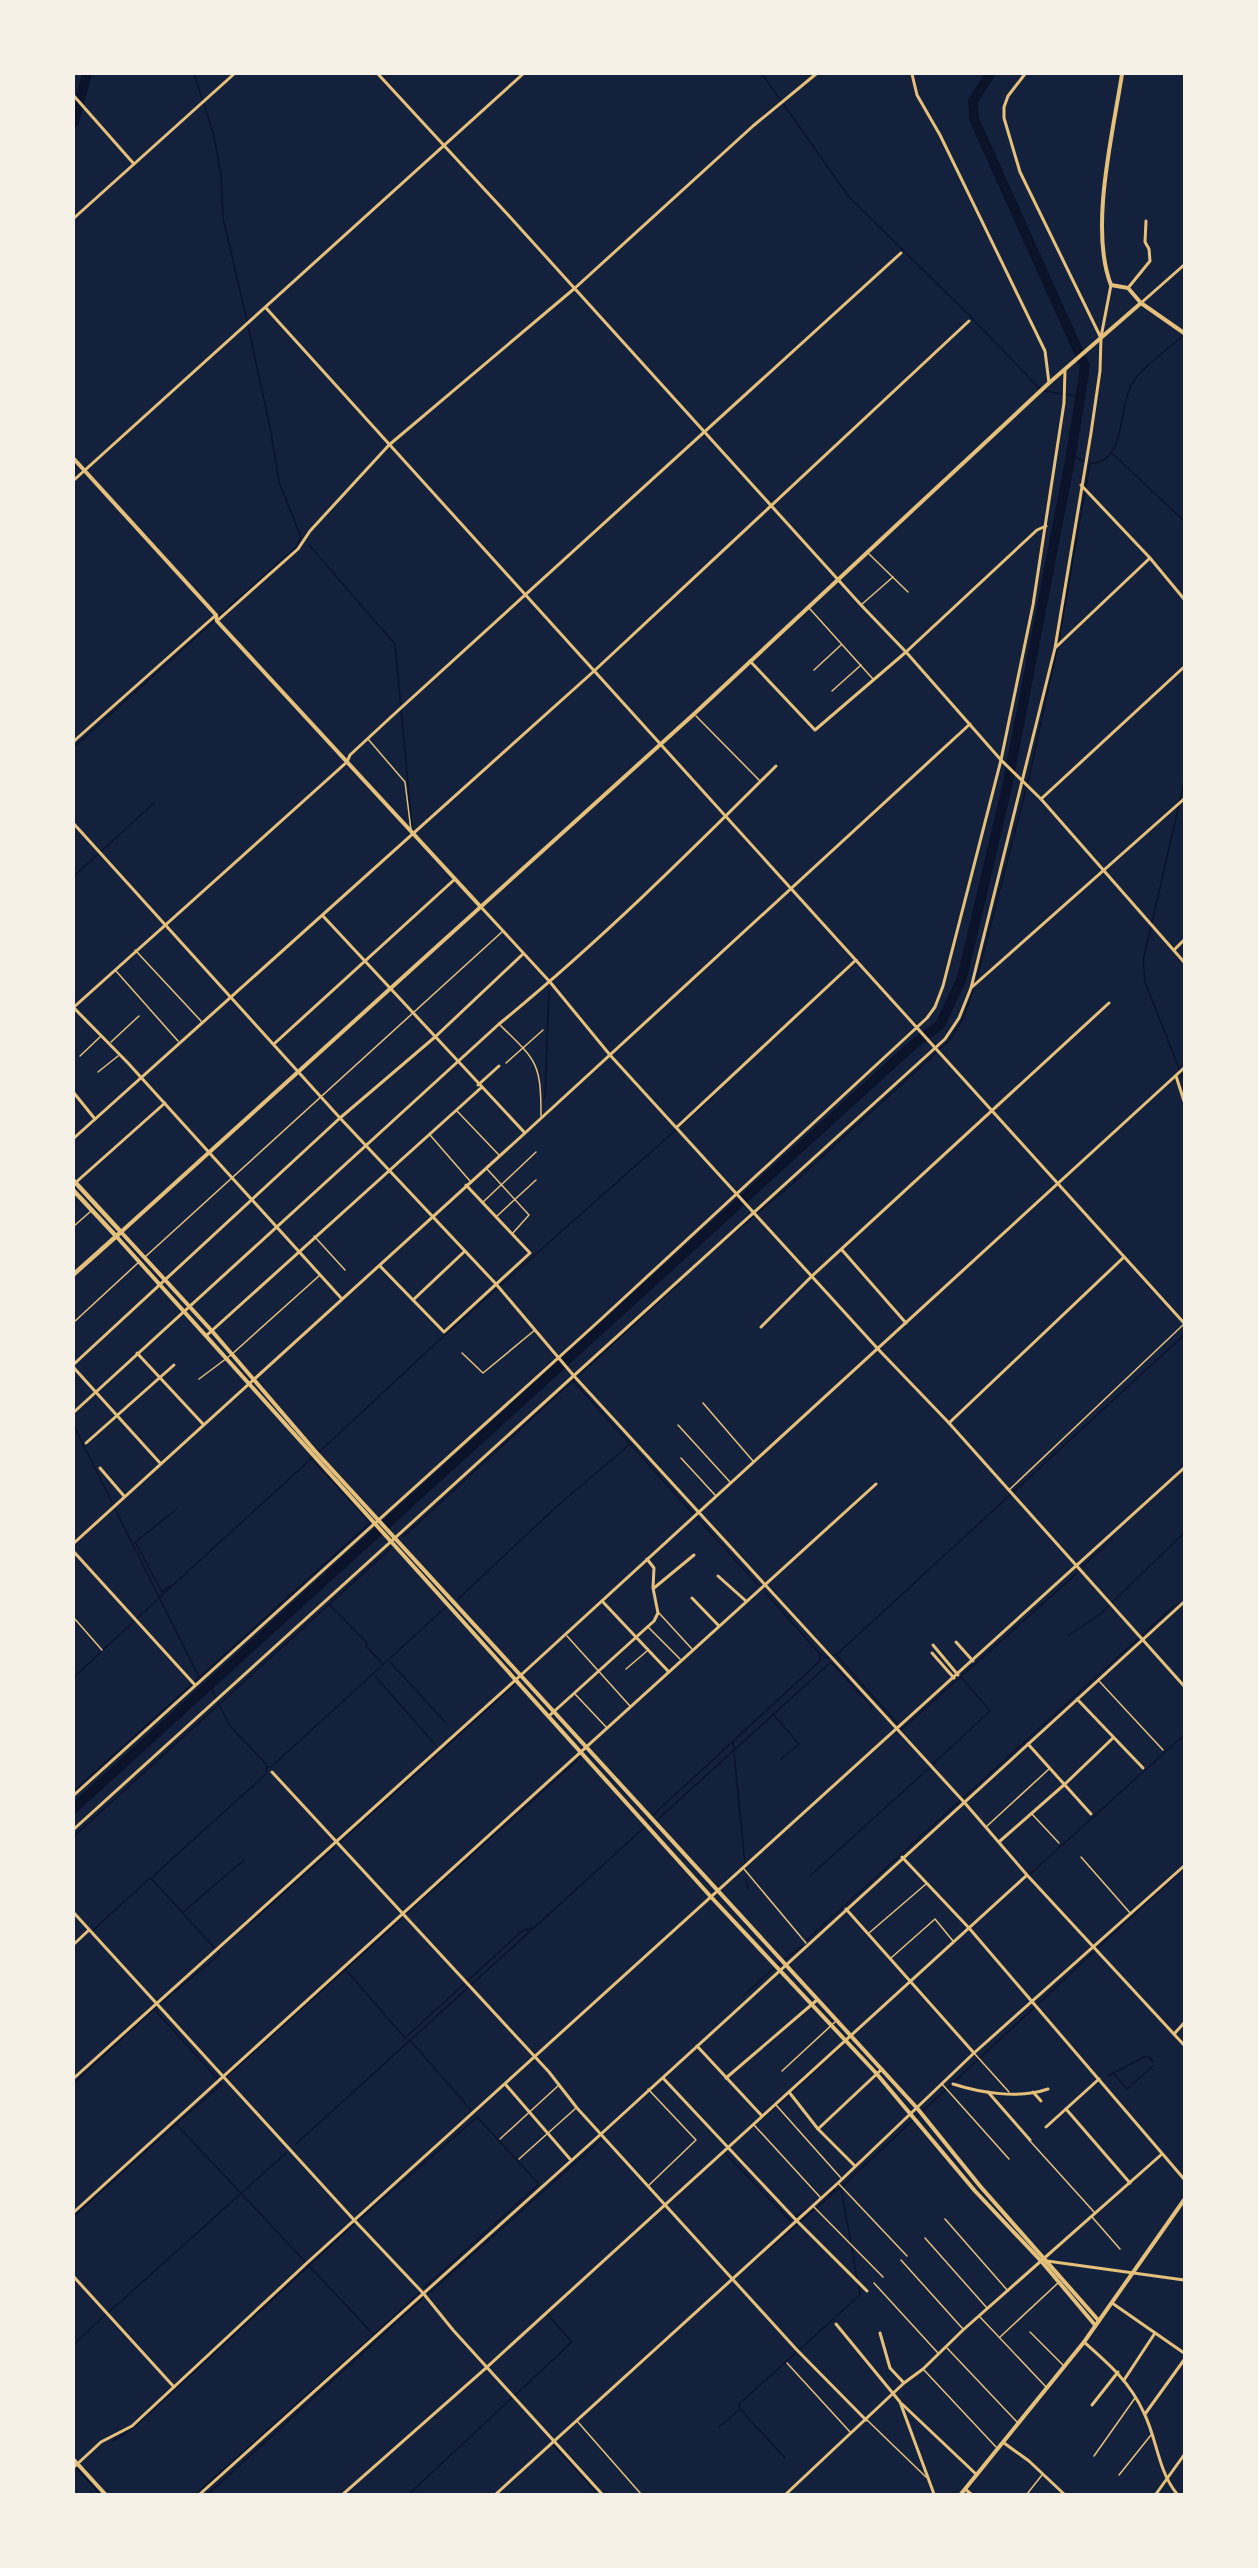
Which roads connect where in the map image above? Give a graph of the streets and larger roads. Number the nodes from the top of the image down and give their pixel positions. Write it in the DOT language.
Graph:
graph roads {
  1 [pos="234,74"];
  2 [pos="378,74"];
  3 [pos="523,74"];
  4 [pos="816,74"];
  5 [pos="912,74"];
  6 [pos="1025,74"];
  7 [pos="1122,74"];
  8 [pos="74,96"];
  9 [pos="443,145"];
  10 [pos="134,165"];
  11 [pos="74,218"];
  12 [pos="1146,221"];
  13 [pos="901,253"];
  14 [pos="1185,265"];
  15 [pos="1111,285"];
  16 [pos="575,288"];
  17 [pos="1128,288"];
  18 [pos="1141,303"];
  19 [pos="266,308"];
  20 [pos="969,321"];
  21 [pos="1184,333"];
  22 [pos="1101,337"];
  23 [pos="1065,370"];
  24 [pos="1049,383"];
  25 [pos="704,433"];
  26 [pos="389,445"];
  27 [pos="74,459"];
  28 [pos="84,470"];
  29 [pos="74,480"];
  30 [pos="1081,484"];
  31 [pos="772,506"];
  32 [pos="1046,526"];
  33 [pos="1150,558"];
  34 [pos="839,581"];
  35 [pos="526,596"];
  36 [pos="1185,599"];
  37 [pos="216,615"];
  38 [pos="217,621"];
  39 [pos="1055,648"];
  40 [pos="906,652"];
  41 [pos="750,661"];
  42 [pos="1185,667"];
  43 [pos="593,672"];
  44 [pos="970,724"];
  45 [pos="74,741"];
  46 [pos="660,742"];
  47 [pos="1001,760"];
  48 [pos="347,762"];
  49 [pos="777,766"];
  50 [pos="1022,781"];
  51 [pos="1041,799"];
  52 [pos="1185,799"];
  53 [pos="727,817"];
  54 [pos="74,824"];
  55 [pos="412,834"];
  56 [pos="1103,871"];
  57 [pos="455,879"];
  58 [pos="791,888"];
  59 [pos="480,906"];
  60 [pos="323,916"];
  61 [pos="166,923"];
  62 [pos="1185,940"];
  63 [pos="1174,950"];
  64 [pos="523,954"];
  65 [pos="365,960"];
  66 [pos="856,960"];
  67 [pos="1185,962"];
  68 [pos="550,982"];
  69 [pos="390,987"];
  70 [pos="971,988"];
  71 [pos="230,997"];
  72 [pos="1109,1003"];
  73 [pos="74,1007"];
  74 [pos="918,1028"];
  75 [pos="435,1036"];
  76 [pos="274,1044"];
  77 [pos="935,1048"];
  78 [pos="610,1055"];
  79 [pos="459,1062"];
  80 [pos="499,1065"];
  81 [pos="298,1071"];
  82 [pos="1180,1072"];
  83 [pos="139,1078"];
  84 [pos="480,1086"];
  85 [pos="74,1093"];
  86 [pos="1185,1101"];
  87 [pos="165,1103"];
  88 [pos="992,1111"];
  89 [pos="340,1118"];
  90 [pos="95,1119"];
  91 [pos="676,1127"];
  92 [pos="525,1133"];
  93 [pos="74,1138"];
  94 [pos="367,1144"];
  95 [pos="208,1152"];
  96 [pos="389,1169"];
  97 [pos="74,1183"];
  98 [pos="1059,1184"];
  99 [pos="466,1185"];
  100 [pos="74,1191"];
  101 [pos="736,1193"];
  102 [pos="252,1200"];
  103 [pos="754,1212"];
  104 [pos="433,1217"];
  105 [pos="276,1226"];
  106 [pos="121,1232"];
  107 [pos="116,1236"];
  108 [pos="299,1250"];
  109 [pos="841,1250"];
  110 [pos="465,1251"];
  111 [pos="1124,1256"];
  112 [pos="380,1266"];
  113 [pos="74,1274"];
  114 [pos="812,1276"];
  115 [pos="166,1280"];
  116 [pos="496,1284"];
  117 [pos="161,1285"];
  118 [pos="342,1299"];
  119 [pos="413,1300"];
  120 [pos="189,1306"];
  121 [pos="184,1310"];
  122 [pos="906,1323"];
  123 [pos="1185,1323"];
  124 [pos="761,1328"];
  125 [pos="212,1331"];
  126 [pos="207,1335"];
  127 [pos="878,1349"];
  128 [pos="137,1352"];
  129 [pos="229,1356"];
  130 [pos="558,1356"];
  131 [pos="174,1365"];
  132 [pos="74,1366"];
  133 [pos="160,1376"];
  134 [pos="574,1376"];
  135 [pos="254,1380"];
  136 [pos="249,1383"];
  137 [pos="95,1391"];
  138 [pos="74,1412"];
  139 [pos="118,1414"];
  140 [pos="949,1423"];
  141 [pos="203,1424"];
  142 [pos="86,1443"];
  143 [pos="160,1463"];
  144 [pos="100,1468"];
  145 [pos="1185,1468"];
  146 [pos="876,1484"];
  147 [pos="124,1496"];
  148 [pos="698,1512"];
  149 [pos="377,1521"];
  150 [pos="397,1538"];
  151 [pos="391,1542"];
  152 [pos="74,1543"];
  153 [pos="74,1552"];
  154 [pos="694,1555"];
  155 [pos="647,1559"];
  156 [pos="1077,1567"];
  157 [pos="718,1576"];
  158 [pos="767,1585"];
  159 [pos="653,1588"];
  160 [pos="692,1598"];
  161 [pos="602,1601"];
  162 [pos="747,1601"];
  163 [pos="1185,1602"];
  164 [pos="719,1626"];
  165 [pos="636,1638"];
  166 [pos="1143,1640"];
  167 [pos="956,1642"];
  168 [pos="933,1645"];
  169 [pos="932,1653"];
  170 [pos="973,1661"];
  171 [pos="668,1671"];
  172 [pos="521,1676"];
  173 [pos="956,1677"];
  174 [pos="514,1680"];
  175 [pos="195,1685"];
  176 [pos="1185,1686"];
  177 [pos="1077,1699"];
  178 [pos="555,1711"];
  179 [pos="549,1716"];
  180 [pos="897,1729"];
  181 [pos="1113,1737"];
  182 [pos="1028,1744"];
  183 [pos="585,1749"];
  184 [pos="1143,1768"];
  185 [pos="272,1772"];
  186 [pos="1065,1784"];
  187 [pos="74,1795"];
  188 [pos="964,1802"];
  189 [pos="1091,1814"];
  190 [pos="74,1829"];
  191 [pos="1000,1841"];
  192 [pos="336,1842"];
  193 [pos="902,1857"];
  194 [pos="1185,1866"];
  195 [pos="1027,1875"];
  196 [pos="718,1892"];
  197 [pos="712,1898"];
  198 [pos="846,1909"];
  199 [pos="74,1913"];
  200 [pos="401,1913"];
  201 [pos="969,1928"];
  202 [pos="89,1930"];
  203 [pos="74,1944"];
  204 [pos="1095,1947"];
  205 [pos="786,1964"];
  206 [pos="780,1969"];
  207 [pos="911,1982"];
  208 [pos="817,2000"];
  209 [pos="1032,2002"];
  210 [pos="810,2004"];
  211 [pos="158,2006"];
  212 [pos="1185,2023"];
  213 [pos="1174,2034"];
  214 [pos="847,2039"];
  215 [pos="1185,2045"];
  216 [pos="697,2046"];
  217 [pos="974,2053"];
  218 [pos="536,2058"];
  219 [pos="882,2069"];
  220 [pos="876,2073"];
  221 [pos="224,2077"];
  222 [pos="74,2078"];
  223 [pos="663,2078"];
  224 [pos="726,2078"];
  225 [pos="1098,2079"];
  226 [pos="953,2084"];
  227 [pos="506,2085"];
  228 [pos="1048,2089"];
  229 [pos="789,2092"];
  230 [pos="988,2092"];
  231 [pos="1034,2092"];
  232 [pos="1041,2101"];
  233 [pos="917,2108"];
  234 [pos="1066,2109"];
  235 [pos="911,2114"];
  236 [pos="762,2116"];
  237 [pos="1046,2127"];
  238 [pos="818,2129"];
  239 [pos="601,2134"];
  240 [pos="1030,2140"];
  241 [pos="729,2147"];
  242 [pos="1162,2154"];
  243 [pos="570,2160"];
  244 [pos="855,2166"];
  245 [pos="1185,2179"];
  246 [pos="1130,2183"];
  247 [pos="1185,2200"];
  248 [pos="665,2204"];
  249 [pos="74,2212"];
  250 [pos="796,2220"];
  251 [pos="355,2221"];
  252 [pos="1044,2260"];
  253 [pos="1135,2272"];
  254 [pos="74,2277"];
  255 [pos="732,2278"];
  256 [pos="1185,2280"];
  257 [pos="867,2291"];
  258 [pos="423,2293"];
  259 [pos="1112,2303"];
  260 [pos="1097,2323"];
  261 [pos="836,2324"];
  262 [pos="880,2333"];
  263 [pos="1155,2333"];
  264 [pos="1084,2342"];
  265 [pos="1185,2353"];
  266 [pos="1185,2360"];
  267 [pos="487,2367"];
  268 [pos="1118,2372"];
  269 [pos="1124,2380"];
  270 [pos="904,2383"];
  271 [pos="174,2387"];
  272 [pos="894,2394"];
  273 [pos="900,2402"];
  274 [pos="1092,2405"];
  275 [pos="1145,2414"];
  276 [pos="866,2420"];
  277 [pos="555,2440"];
  278 [pos="1004,2443"];
  279 [pos="1185,2455"];
  280 [pos="74,2464"];
  281 [pos="977,2475"];
  282 [pos="1167,2481"];
  283 [pos="965,2489"];
  284 [pos="105,2494"];
  285 [pos="200,2494"];
  286 [pos="343,2494"];
  287 [pos="496,2494"];
  288 [pos="602,2494"];
  289 [pos="786,2494"];
  290 [pos="934,2494"];
  291 [pos="961,2494"];
  292 [pos="971,2494"];
  293 [pos="1064,2494"];
  294 [pos="1156,2494"];
  295 [pos="1177,2494"];
  1 -- 10 [label="street"];
  2 -- 9 [label="street"];
  3 -- 9 [label="street"];
  4 -- 16 [label="street"];
  5 -- 24 [label="street"];
  6 -- 22 [label="street"];
  7 -- 15 [label="street"];
  8 -- 10 [label="street"];
  9 -- 16 [label="street"];
  9 -- 19 [label="street"];
  10 -- 11 [label="street"];
  12 -- 17 [label="street"];
  13 -- 25 [label="street"];
  14 -- 18 [label="street"];
  15 -- 17 [label="street"];
  15 -- 22 [label="street"];
  16 -- 25 [label="street"];
  16 -- 26 [label="street"];
  17 -- 18 [label="street"];
  18 -- 21 [label="street"];
  18 -- 22 [label="street"];
  19 -- 26 [label="street"];
  19 -- 28 [label="street"];
  20 -- 31 [label="street"];
  22 -- 23 [label="street"];
  22 -- 30 [label="street"];
  23 -- 24 [label="street"];
  23 -- 32 [label="street"];
  24 -- 34 [label="street"];
  25 -- 31 [label="street"];
  25 -- 35 [label="street"];
  26 -- 35 [label="street"];
  26 -- 38 [label="street"];
  27 -- 28 [label="street"];
  28 -- 29 [label="street"];
  28 -- 37 [label="street"];
  30 -- 33 [label="street"];
  30 -- 39 [label="street"];
  31 -- 34 [label="street"];
  31 -- 43 [label="street"];
  32 -- 40 [label="street"];
  32 -- 47 [label="street"];
  33 -- 36 [label="street"];
  33 -- 39 [label="street"];
  34 -- 40 [label="street"];
  34 -- 41 [label="street"];
  35 -- 43 [label="street"];
  35 -- 48 [label="street"];
  37 -- 38 [label="street"];
  37 -- 45 [label="street"];
  38 -- 48 [label="street"];
  39 -- 50 [label="street"];
  40 -- 41 [label="street"];
  40 -- 44 [label="street"];
  41 -- 46 [label="street"];
  42 -- 51 [label="street"];
  43 -- 46 [label="street"];
  43 -- 55 [label="street"];
  44 -- 47 [label="street"];
  44 -- 58 [label="street"];
  46 -- 53 [label="street"];
  46 -- 59 [label="street"];
  47 -- 50 [label="street"];
  47 -- 74 [label="street"];
  48 -- 55 [label="street"];
  48 -- 61 [label="street"];
  49 -- 53 [label="street"];
  50 -- 51 [label="street"];
  50 -- 70 [label="street"];
  51 -- 56 [label="street"];
  52 -- 56 [label="street"];
  53 -- 58 [label="street"];
  53 -- 68 [label="street"];
  54 -- 61 [label="street"];
  55 -- 57 [label="street"];
  55 -- 60 [label="street"];
  56 -- 63 [label="street"];
  56 -- 70 [label="street"];
  57 -- 59 [label="street"];
  57 -- 65 [label="street"];
  58 -- 66 [label="street"];
  58 -- 78 [label="street"];
  59 -- 64 [label="street"];
  59 -- 69 [label="street"];
  60 -- 65 [label="street"];
  60 -- 71 [label="street"];
  61 -- 71 [label="street"];
  61 -- 73 [label="street"];
  62 -- 63 [label="street"];
  63 -- 67 [label="street"];
  64 -- 68 [label="street"];
  64 -- 75 [label="street"];
  65 -- 69 [label="street"];
  65 -- 76 [label="street"];
  66 -- 74 [label="street"];
  66 -- 91 [label="street"];
  68 -- 78 [label="street"];
  68 -- 79 [label="street"];
  69 -- 75 [label="street"];
  69 -- 81 [label="street"];
  70 -- 77 [label="street"];
  71 -- 76 [label="street"];
  71 -- 83 [label="street"];
  72 -- 88 [label="street"];
  73 -- 83 [label="street"];
  74 -- 77 [label="street"];
  74 -- 101 [label="street"];
  75 -- 79 [label="street"];
  75 -- 89 [label="street"];
  76 -- 81 [label="street"];
  77 -- 88 [label="street"];
  77 -- 103 [label="street"];
  78 -- 91 [label="street"];
  78 -- 92 [label="street"];
  79 -- 84 [label="street"];
  79 -- 94 [label="street"];
  80 -- 84 [label="street"];
  81 -- 89 [label="street"];
  81 -- 95 [label="street"];
  82 -- 86 [label="street"];
  82 -- 98 [label="street"];
  83 -- 87 [label="street"];
  83 -- 90 [label="street"];
  84 -- 92 [label="street"];
  84 -- 96 [label="street"];
  85 -- 90 [label="street"];
  87 -- 95 [label="street"];
  87 -- 97 [label="street"];
  88 -- 98 [label="street"];
  88 -- 109 [label="street"];
  89 -- 94 [label="street"];
  89 -- 102 [label="street"];
  90 -- 93 [label="street"];
  91 -- 101 [label="street"];
  92 -- 99 [label="street"];
  94 -- 96 [label="street"];
  94 -- 105 [label="street"];
  95 -- 102 [label="street"];
  95 -- 106 [label="street"];
  96 -- 104 [label="street"];
  96 -- 108 [label="street"];
  97 -- 106 [label="main road"];
  98 -- 111 [label="street"];
  98 -- 122 [label="street"];
  99 -- 104 [label="street"];
  99 -- 116 [label="street"];
  100 -- 107 [label="main road"];
  101 -- 103 [label="street"];
  101 -- 130 [label="street"];
  102 -- 105 [label="street"];
  102 -- 115 [label="street"];
  103 -- 114 [label="street"];
  103 -- 134 [label="street"];
  104 -- 110 [label="street"];
  104 -- 112 [label="street"];
  105 -- 108 [label="street"];
  105 -- 120 [label="street"];
  106 -- 107 [label="main road"];
  106 -- 115 [label="street"];
  107 -- 113 [label="main road"];
  107 -- 117 [label="street"];
  108 -- 118 [label="street"];
  108 -- 125 [label="street"];
  109 -- 114 [label="street"];
  109 -- 122 [label="street"];
  110 -- 116 [label="street"];
  110 -- 119 [label="street"];
  111 -- 123 [label="street"];
  111 -- 140 [label="street"];
  112 -- 118 [label="street"];
  112 -- 119 [label="street"];
  114 -- 124 [label="street"];
  114 -- 127 [label="street"];
  115 -- 117 [label="street"];
  115 -- 120 [label="street"];
  116 -- 119 [label="street"];
  116 -- 130 [label="street"];
  117 -- 121 [label="street"];
  117 -- 132 [label="street"];
  118 -- 135 [label="street"];
  120 -- 121 [label="street"];
  120 -- 125 [label="street"];
  121 -- 126 [label="street"];
  121 -- 128 [label="street"];
  122 -- 127 [label="street"];
  125 -- 126 [label="street"];
  125 -- 129 [label="street"];
  126 -- 129 [label="street"];
  127 -- 140 [label="street"];
  127 -- 148 [label="street"];
  128 -- 133 [label="street"];
  128 -- 137 [label="street"];
  129 -- 135 [label="street"];
  129 -- 136 [label="street"];
  130 -- 134 [label="street"];
  130 -- 149 [label="street"];
  131 -- 133 [label="street"];
  132 -- 137 [label="street"];
  133 -- 139 [label="street"];
  133 -- 141 [label="street"];
  134 -- 148 [label="street"];
  134 -- 150 [label="street"];
  135 -- 136 [label="street"];
  135 -- 149 [label="street"];
  136 -- 141 [label="street"];
  136 -- 149 [label="street"];
  137 -- 138 [label="street"];
  137 -- 139 [label="street"];
  139 -- 142 [label="street"];
  139 -- 143 [label="street"];
  140 -- 156 [label="street"];
  141 -- 143 [label="street"];
  143 -- 147 [label="street"];
  144 -- 147 [label="street"];
  145 -- 156 [label="street"];
  146 -- 158 [label="street"];
  147 -- 152 [label="street"];
  148 -- 155 [label="street"];
  148 -- 158 [label="street"];
  149 -- 150 [label="street"];
  149 -- 151 [label="street"];
  149 -- 175 [label="street"];
  150 -- 151 [label="street"];
  150 -- 172 [label="street"];
  151 -- 174 [label="street"];
  151 -- 190 [label="street"];
  153 -- 175 [label="street"];
  154 -- 159 [label="street"];
  155 -- 159 [label="street"];
  155 -- 161 [label="street"];
  156 -- 166 [label="street"];
  156 -- 170 [label="street"];
  157 -- 162 [label="street"];
  158 -- 162 [label="street"];
  158 -- 180 [label="street"];
  159 -- 165 [label="street"];
  160 -- 164 [label="street"];
  161 -- 165 [label="street"];
  161 -- 172 [label="street"];
  162 -- 164 [label="street"];
  163 -- 166 [label="street"];
  164 -- 171 [label="street"];
  165 -- 171 [label="street"];
  165 -- 178 [label="street"];
  166 -- 176 [label="street"];
  166 -- 177 [label="street"];
  167 -- 170 [label="street"];
  168 -- 173 [label="street"];
  169 -- 173 [label="street"];
  170 -- 173 [label="street"];
  171 -- 183 [label="street"];
  172 -- 174 [label="street"];
  172 -- 178 [label="street"];
  173 -- 180 [label="street"];
  174 -- 179 [label="street"];
  174 -- 192 [label="street"];
  175 -- 187 [label="street"];
  177 -- 181 [label="street"];
  177 -- 182 [label="street"];
  178 -- 179 [label="street"];
  178 -- 183 [label="street"];
  179 -- 183 [label="street"];
  180 -- 188 [label="street"];
  180 -- 196 [label="street"];
  181 -- 184 [label="street"];
  181 -- 186 [label="street"];
  182 -- 186 [label="street"];
  182 -- 188 [label="street"];
  183 -- 196 [label="street"];
  183 -- 197 [label="street"];
  183 -- 200 [label="street"];
  185 -- 192 [label="street"];
  186 -- 189 [label="street"];
  186 -- 191 [label="street"];
  188 -- 191 [label="street"];
  188 -- 193 [label="street"];
  191 -- 195 [label="street"];
  192 -- 200 [label="street"];
  192 -- 211 [label="street"];
  193 -- 198 [label="street"];
  193 -- 201 [label="street"];
  194 -- 204 [label="street"];
  195 -- 201 [label="street"];
  195 -- 204 [label="street"];
  196 -- 197 [label="street"];
  196 -- 205 [label="street"];
  197 -- 206 [label="street"];
  197 -- 218 [label="street"];
  198 -- 205 [label="street"];
  198 -- 207 [label="street"];
  199 -- 202 [label="street"];
  200 -- 218 [label="street"];
  200 -- 221 [label="street"];
  201 -- 207 [label="street"];
  201 -- 209 [label="street"];
  202 -- 203 [label="street"];
  202 -- 211 [label="street"];
  204 -- 209 [label="street"];
  204 -- 213 [label="street"];
  205 -- 206 [label="street"];
  205 -- 208 [label="street"];
  206 -- 210 [label="street"];
  206 -- 216 [label="street"];
  207 -- 214 [label="street"];
  207 -- 217 [label="street"];
  208 -- 210 [label="street"];
  208 -- 214 [label="street"];
  209 -- 217 [label="street"];
  209 -- 225 [label="street"];
  210 -- 214 [label="street"];
  210 -- 224 [label="street"];
  211 -- 221 [label="street"];
  211 -- 222 [label="street"];
  212 -- 213 [label="street"];
  213 -- 215 [label="street"];
  214 -- 219 [label="street"];
  214 -- 220 [label="street"];
  214 -- 229 [label="street"];
  216 -- 223 [label="street"];
  216 -- 224 [label="street"];
  217 -- 233 [label="street"];
  218 -- 227 [label="street"];
  218 -- 239 [label="street"];
  219 -- 220 [label="street"];
  219 -- 233 [label="street"];
  220 -- 235 [label="street"];
  220 -- 238 [label="street"];
  221 -- 249 [label="street"];
  221 -- 251 [label="street"];
  223 -- 239 [label="street"];
  223 -- 241 [label="street"];
  224 -- 236 [label="street"];
  225 -- 234 [label="street"];
  225 -- 242 [label="street"];
  226 -- 230 [label="street"];
  227 -- 243 [label="street"];
  227 -- 251 [label="street"];
  228 -- 231 [label="street"];
  229 -- 236 [label="street"];
  229 -- 238 [label="street"];
  230 -- 231 [label="street"];
  230 -- 240 [label="street"];
  231 -- 232 [label="street"];
  233 -- 235 [label="street"];
  233 -- 252 [label="street"];
  234 -- 237 [label="street"];
  234 -- 246 [label="street"];
  235 -- 244 [label="street"];
  235 -- 252 [label="street"];
  236 -- 241 [label="street"];
  238 -- 244 [label="street"];
  239 -- 243 [label="street"];
  239 -- 248 [label="street"];
  241 -- 248 [label="street"];
  241 -- 250 [label="street"];
  242 -- 245 [label="street"];
  242 -- 246 [label="street"];
  243 -- 258 [label="street"];
  244 -- 250 [label="street"];
  246 -- 252 [label="street"];
  247 -- 253 [label="street"];
  248 -- 255 [label="street"];
  248 -- 267 [label="street"];
  250 -- 255 [label="street"];
  250 -- 257 [label="street"];
  251 -- 258 [label="street"];
  251 -- 271 [label="street"];
  252 -- 253 [label="street"];
  252 -- 260 [label="street"];
  252 -- 270 [label="street"];
  253 -- 256 [label="street"];
  253 -- 259 [label="street"];
  254 -- 271 [label="street"];
  255 -- 276 [label="street"];
  255 -- 277 [label="street"];
  258 -- 267 [label="street"];
  258 -- 285 [label="street"];
  259 -- 260 [label="street"];
  259 -- 263 [label="street"];
  260 -- 264 [label="street"];
  261 -- 272 [label="street"];
  262 -- 270 [label="street"];
  263 -- 265 [label="street"];
  263 -- 269 [label="street"];
  264 -- 268 [label="street"];
  264 -- 278 [label="street"];
  266 -- 275 [label="street"];
  267 -- 277 [label="street"];
  267 -- 286 [label="street"];
  268 -- 269 [label="street"];
  268 -- 274 [label="street"];
  269 -- 275 [label="street"];
  270 -- 272 [label="street"];
  271 -- 280 [label="street"];
  272 -- 273 [label="street"];
  272 -- 276 [label="street"];
  273 -- 281 [label="street"];
  273 -- 290 [label="street"];
  275 -- 282 [label="street"];
  276 -- 289 [label="street"];
  277 -- 287 [label="street"];
  277 -- 288 [label="street"];
  278 -- 281 [label="street"];
  278 -- 293 [label="street"];
  279 -- 282 [label="street"];
  280 -- 284 [label="street"];
  281 -- 283 [label="street"];
  282 -- 294 [label="street"];
  282 -- 295 [label="street"];
  283 -- 291 [label="street"];
  283 -- 292 [label="street"];
}
